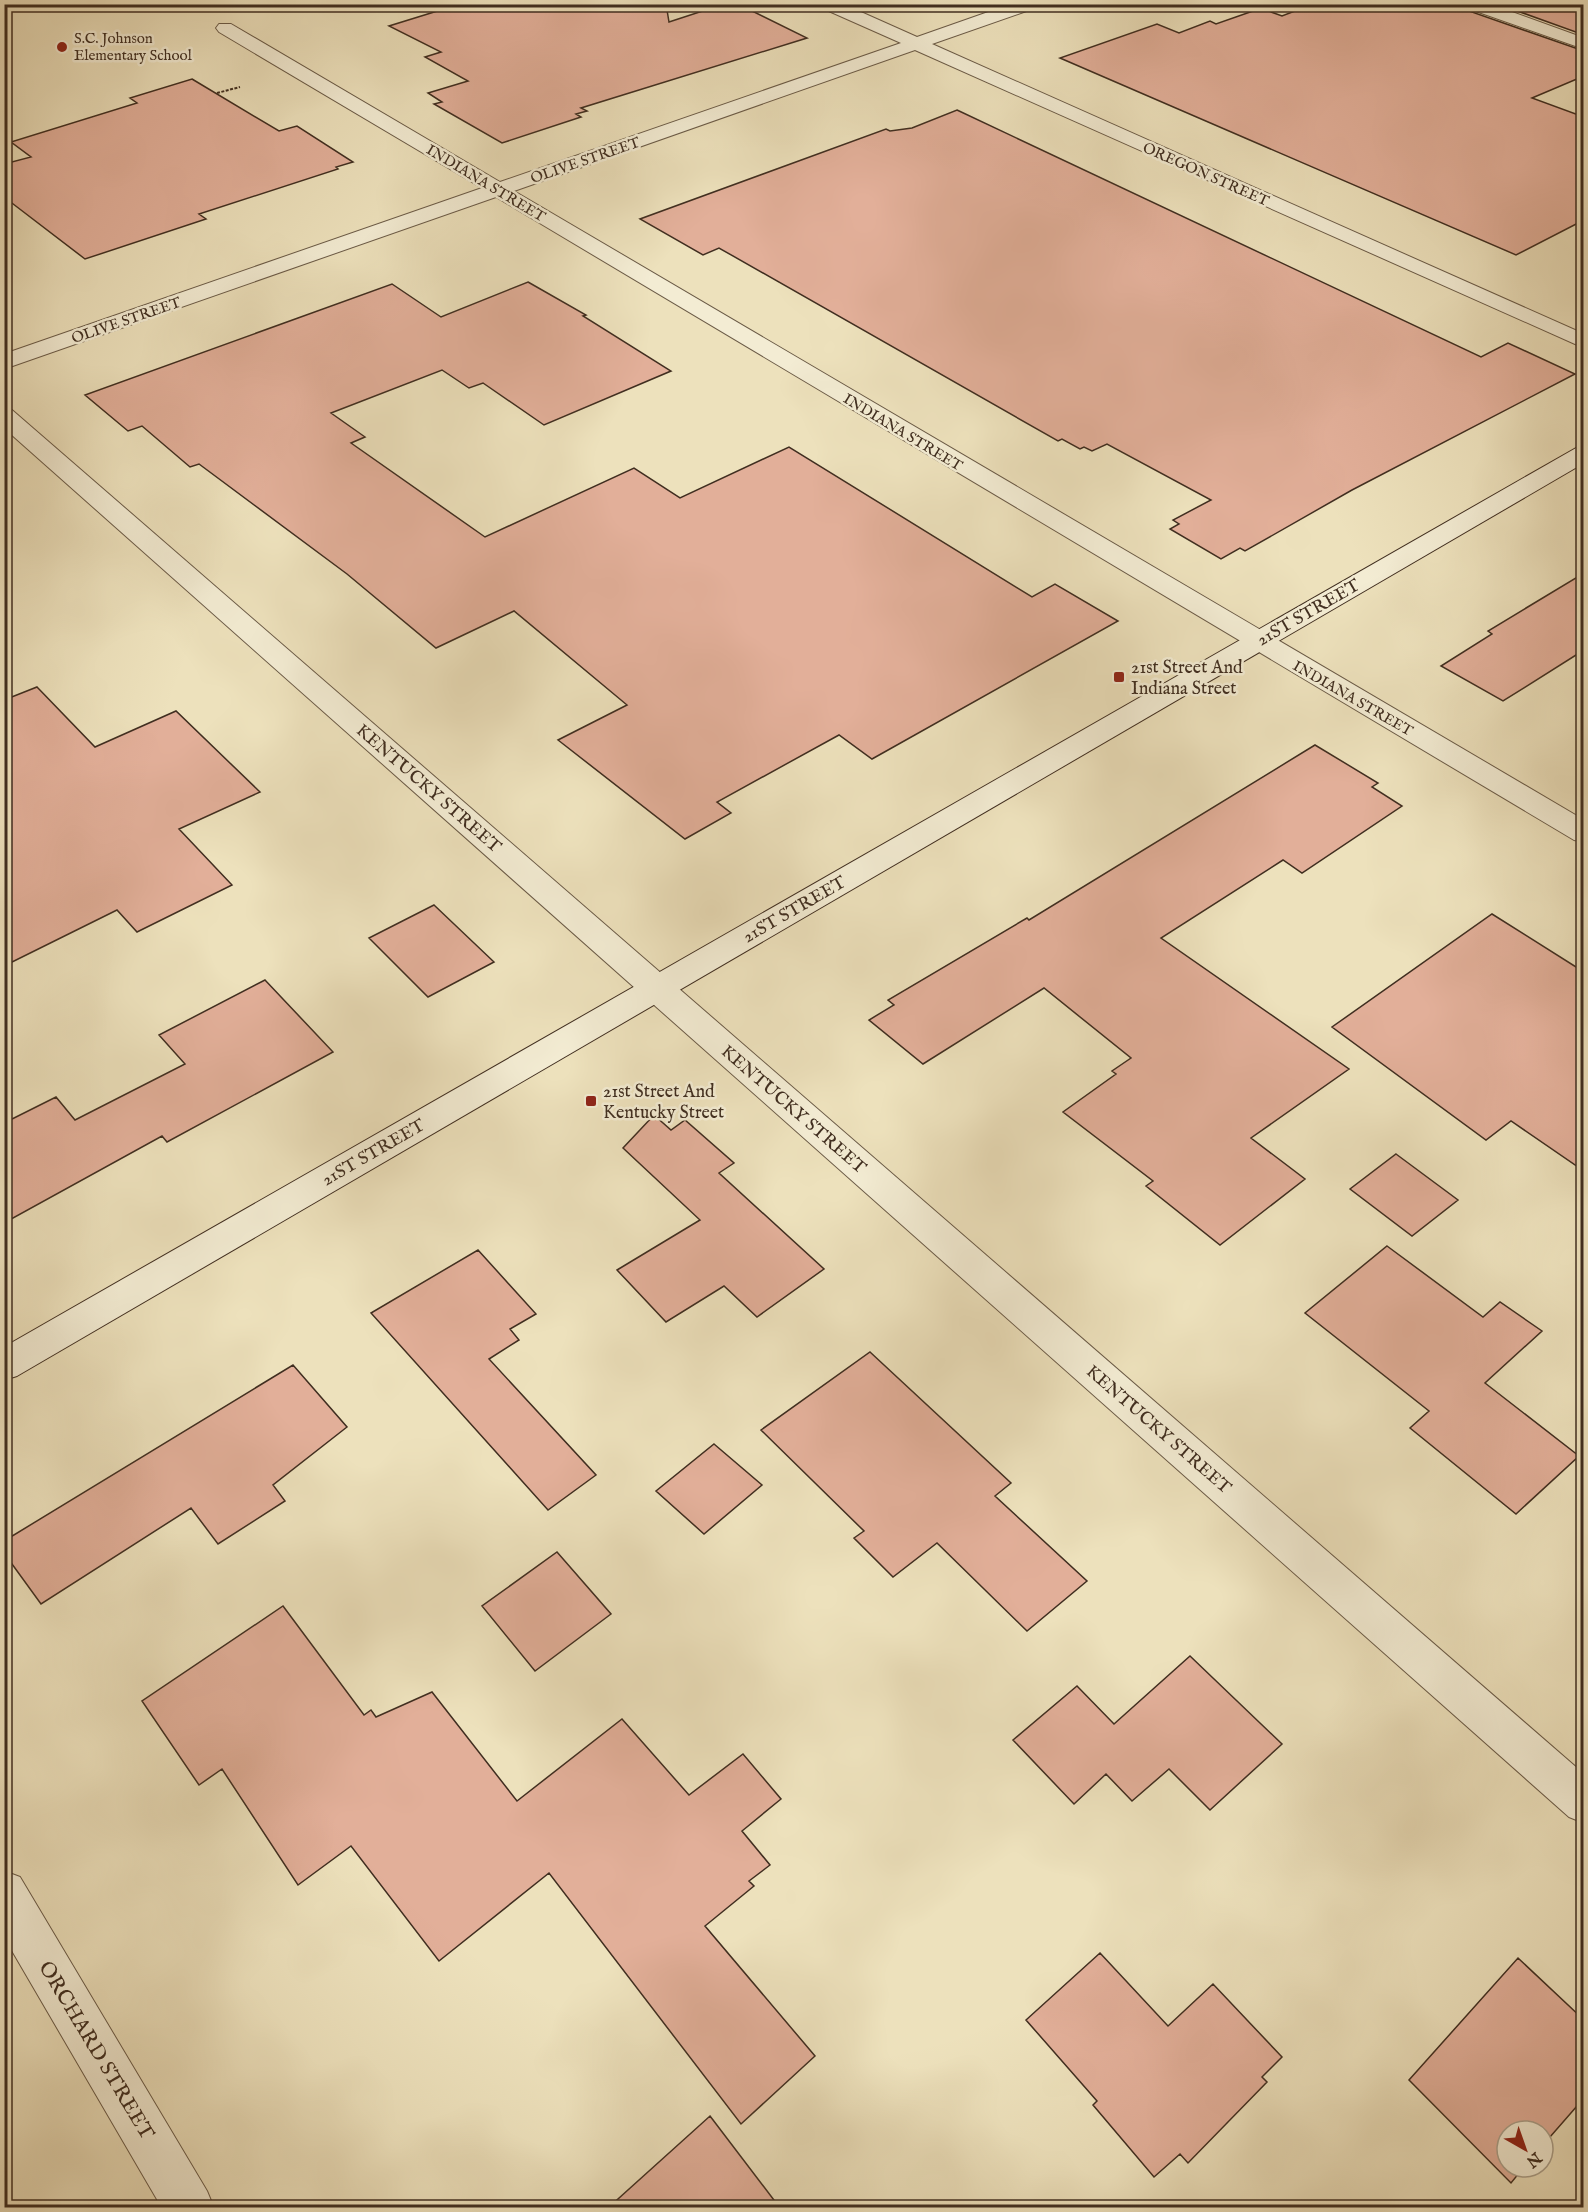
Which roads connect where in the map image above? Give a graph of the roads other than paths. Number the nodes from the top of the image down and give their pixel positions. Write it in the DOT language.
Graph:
graph roads {
  1 [pos="828,4"];
  2 [pos="1029,4"];
  3 [pos="1473,4"];
  4 [pos="225,28"];
  5 [pos="916,44"];
  6 [pos="1584,44"];
  7 [pos="498,190"];
  8 [pos="1584,342"];
  9 [pos="4,362"];
  10 [pos="4,415"];
  11 [pos="1584,453"];
  12 [pos="1257,642"];
  13 [pos="1584,833"];
  14 [pos="656,988"];
  15 [pos="4,1365"];
  16 [pos="1584,1802"];
  17 [pos="4,1893"];
  18 [pos="190,2208"];
  1 -- 5 [label="street, OREGON STREET"];
  2 -- 5 [label="street, OLIVE STREET"];
  3 -- 6 [label="street"];
  4 -- 7 [label="street, INDIANA STREET"];
  5 -- 7 [label="street, OLIVE STREET"];
  5 -- 8 [label="street, OREGON STREET"];
  7 -- 9 [label="street, OLIVE STREET"];
  7 -- 12 [label="street, INDIANA STREET"];
  10 -- 14 [label="street, KENTUCKY STREET"];
  11 -- 12 [label="street, 21ST STREET"];
  12 -- 13 [label="street, INDIANA STREET"];
  12 -- 14 [label="street, 21ST STREET"];
  14 -- 15 [label="street, 21ST STREET"];
  14 -- 16 [label="street, KENTUCKY STREET"];
  17 -- 18 [label="street, ORCHARD STREET"];
}
